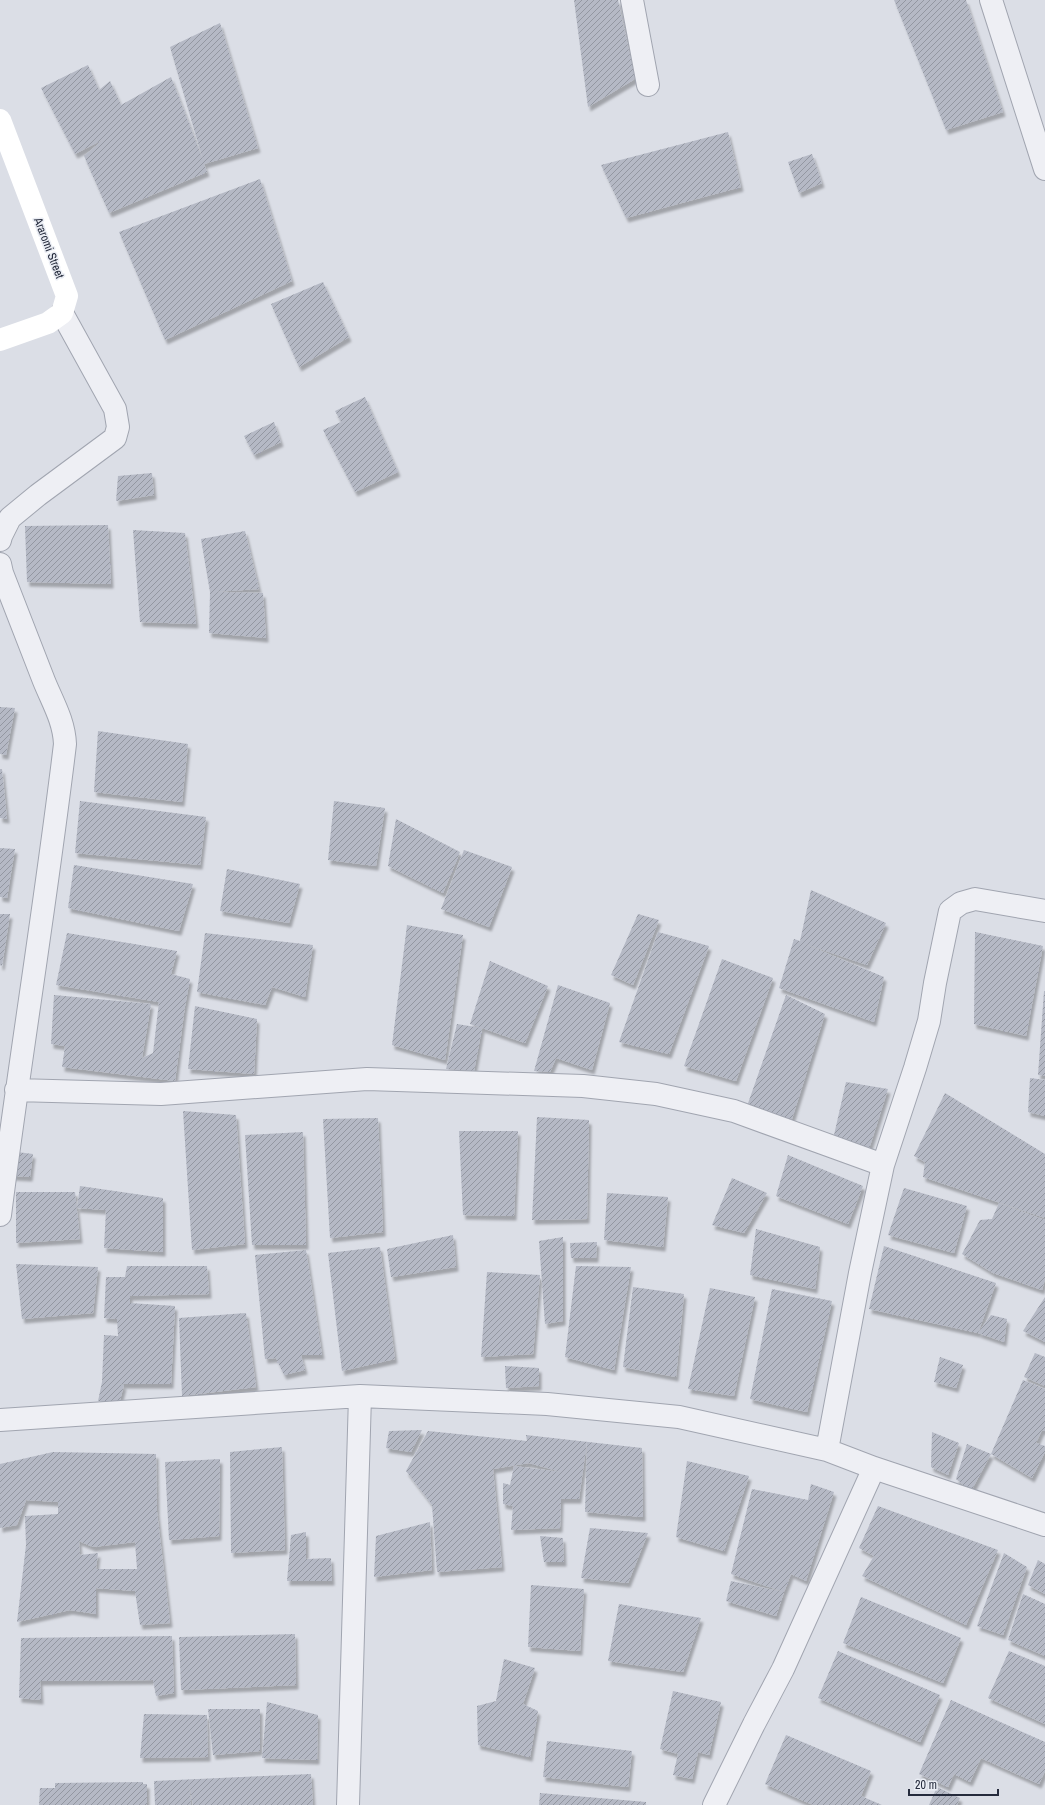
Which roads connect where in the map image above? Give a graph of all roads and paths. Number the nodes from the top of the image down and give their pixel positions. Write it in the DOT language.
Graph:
graph roads {
  1 [pos="632,0"];
  2 [pos="991,0"];
  3 [pos="648,85"];
  4 [pos="0,120"];
  5 [pos="1045,169"];
  6 [pos="62,313"];
  7 [pos="0,340"];
  8 [pos="0,540"];
  9 [pos="0,564"];
  10 [pos="1045,911"];
  11 [pos="16,1090"];
  12 [pos="883,1165"];
  13 [pos="0,1215"];
  14 [pos="360,1396"];
  15 [pos="0,1420"];
  16 [pos="827,1450"];
  17 [pos="874,1468"];
  18 [pos="1045,1525"];
  19 [pos="348,1805"];
  20 [pos="714,1805"];
  1 -- 3 [label="street"];
  2 -- 5 [label="street"];
  4 -- 6 [label="street, Araromi Street"];
  6 -- 7 [label="street"];
  6 -- 8 [label="street"];
  9 -- 11 [label="street"];
  10 -- 12 [label="street"];
  11 -- 12 [label="street"];
  11 -- 13 [label="street"];
  12 -- 16 [label="street"];
  14 -- 15 [label="street"];
  14 -- 16 [label="street"];
  14 -- 19 [label="street"];
  16 -- 17 [label="street"];
  17 -- 18 [label="street"];
  17 -- 20 [label="street"];
}
